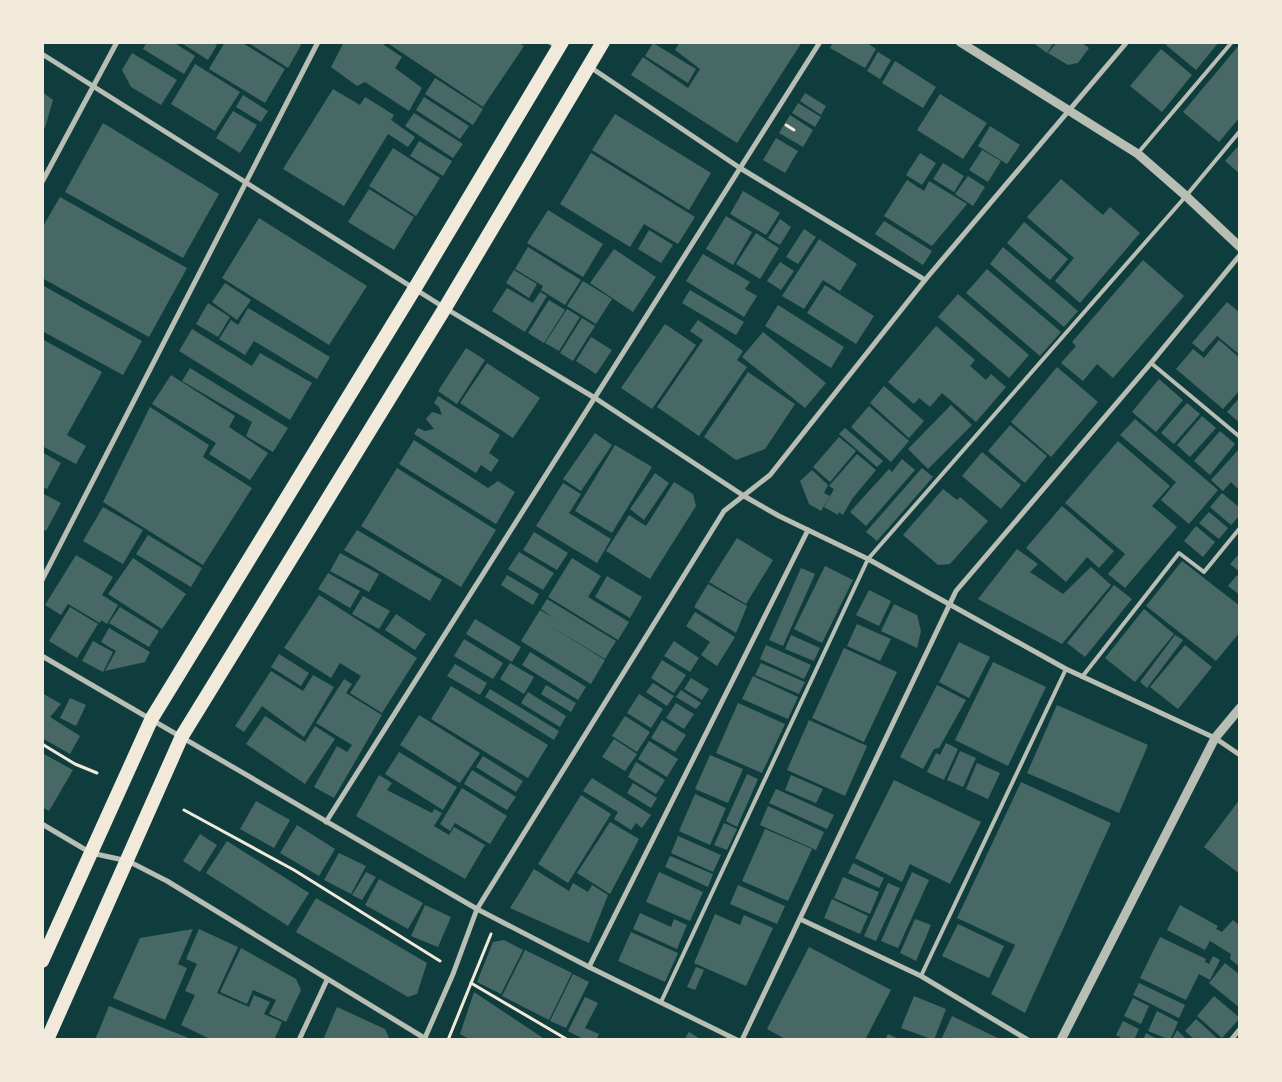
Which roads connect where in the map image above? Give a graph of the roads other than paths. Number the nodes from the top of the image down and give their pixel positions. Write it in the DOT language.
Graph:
graph roads {
  1 [pos="117,42"];
  2 [pos="318,42"];
  3 [pos="603,42"];
  4 [pos="820,42"];
  5 [pos="960,42"];
  6 [pos="1127,42"];
  7 [pos="1232,42"];
  8 [pos="556,44"];
  9 [pos="42,54"];
  10 [pos="589,66"];
  11 [pos="94,87"];
  12 [pos="1069,110"];
  13 [pos="1240,132"];
  14 [pos="1138,154"];
  15 [pos="740,168"];
  16 [pos="42,182"];
  17 [pos="246,182"];
  18 [pos="1186,196"];
  19 [pos="1240,247"];
  20 [pos="1240,255"];
  21 [pos="925,280"];
  22 [pos="416,288"];
  23 [pos="445,308"];
  24 [pos="1151,363"];
  25 [pos="595,398"];
  26 [pos="1240,437"];
  27 [pos="744,496"];
  28 [pos="1240,528"];
  29 [pos="808,530"];
  30 [pos="868,559"];
  31 [pos="42,580"];
  32 [pos="949,606"];
  33 [pos="42,656"];
  34 [pos="1066,669"];
  35 [pos="1082,677"];
  36 [pos="1240,708"];
  37 [pos="152,718"];
  38 [pos="182,736"];
  39 [pos="1215,738"];
  40 [pos="1240,756"];
  41 [pos="326,822"];
  42 [pos="42,824"];
  43 [pos="91,853"];
  44 [pos="128,861"];
  45 [pos="477,909"];
  46 [pos="800,919"];
  47 [pos="42,961"];
  48 [pos="589,968"];
  49 [pos="920,976"];
  50 [pos="327,980"];
  51 [pos="661,1002"];
  52 [pos="1240,1029"];
  53 [pos="425,1039"];
  54 [pos="47,1040"];
  55 [pos="299,1040"];
  56 [pos="737,1040"];
  57 [pos="742,1040"];
  58 [pos="1028,1040"];
  59 [pos="1061,1040"];
  60 [pos="1231,1040"];
  1 -- 11 [label="street"];
  2 -- 17 [label="street"];
  3 -- 10 [label="highway"];
  4 -- 15 [label="street"];
  5 -- 12 [label="street"];
  6 -- 12 [label="street"];
  7 -- 14 [label="lane"];
  8 -- 22 [label="highway"];
  9 -- 11 [label="street"];
  10 -- 15 [label="street"];
  10 -- 23 [label="highway"];
  11 -- 16 [label="street"];
  11 -- 17 [label="street"];
  12 -- 14 [label="street"];
  12 -- 21 [label="street"];
  13 -- 18 [label="lane"];
  14 -- 18 [label="street"];
  15 -- 21 [label="street"];
  15 -- 25 [label="street"];
  17 -- 22 [label="street"];
  17 -- 31 [label="street"];
  18 -- 19 [label="street"];
  18 -- 30 [label="lane"];
  20 -- 24 [label="street"];
  21 -- 27 [label="street"];
  22 -- 23 [label="street"];
  22 -- 37 [label="highway"];
  23 -- 25 [label="street"];
  23 -- 38 [label="highway"];
  24 -- 26 [label="lane"];
  24 -- 32 [label="street"];
  25 -- 27 [label="street"];
  25 -- 41 [label="street"];
  27 -- 29 [label="street"];
  27 -- 45 [label="street"];
  28 -- 35 [label="lane"];
  29 -- 30 [label="street"];
  29 -- 48 [label="street"];
  30 -- 32 [label="street"];
  30 -- 51 [label="lane"];
  32 -- 34 [label="street"];
  32 -- 46 [label="street"];
  33 -- 37 [label="street"];
  34 -- 35 [label="street"];
  34 -- 49 [label="lane"];
  35 -- 39 [label="street"];
  36 -- 39 [label="street"];
  37 -- 38 [label="street"];
  37 -- 43 [label="highway"];
  38 -- 41 [label="street"];
  38 -- 44 [label="highway"];
  39 -- 40 [label="street"];
  39 -- 59 [label="street"];
  41 -- 45 [label="street"];
  42 -- 43 [label="street"];
  43 -- 44 [label="street"];
  43 -- 47 [label="highway"];
  44 -- 50 [label="street"];
  44 -- 54 [label="highway"];
  45 -- 48 [label="street"];
  45 -- 53 [label="street"];
  46 -- 49 [label="street"];
  46 -- 57 [label="street"];
  48 -- 51 [label="street"];
  49 -- 58 [label="street"];
  50 -- 53 [label="street"];
  50 -- 55 [label="street"];
  51 -- 56 [label="street"];
  52 -- 60 [label="street"];
}
